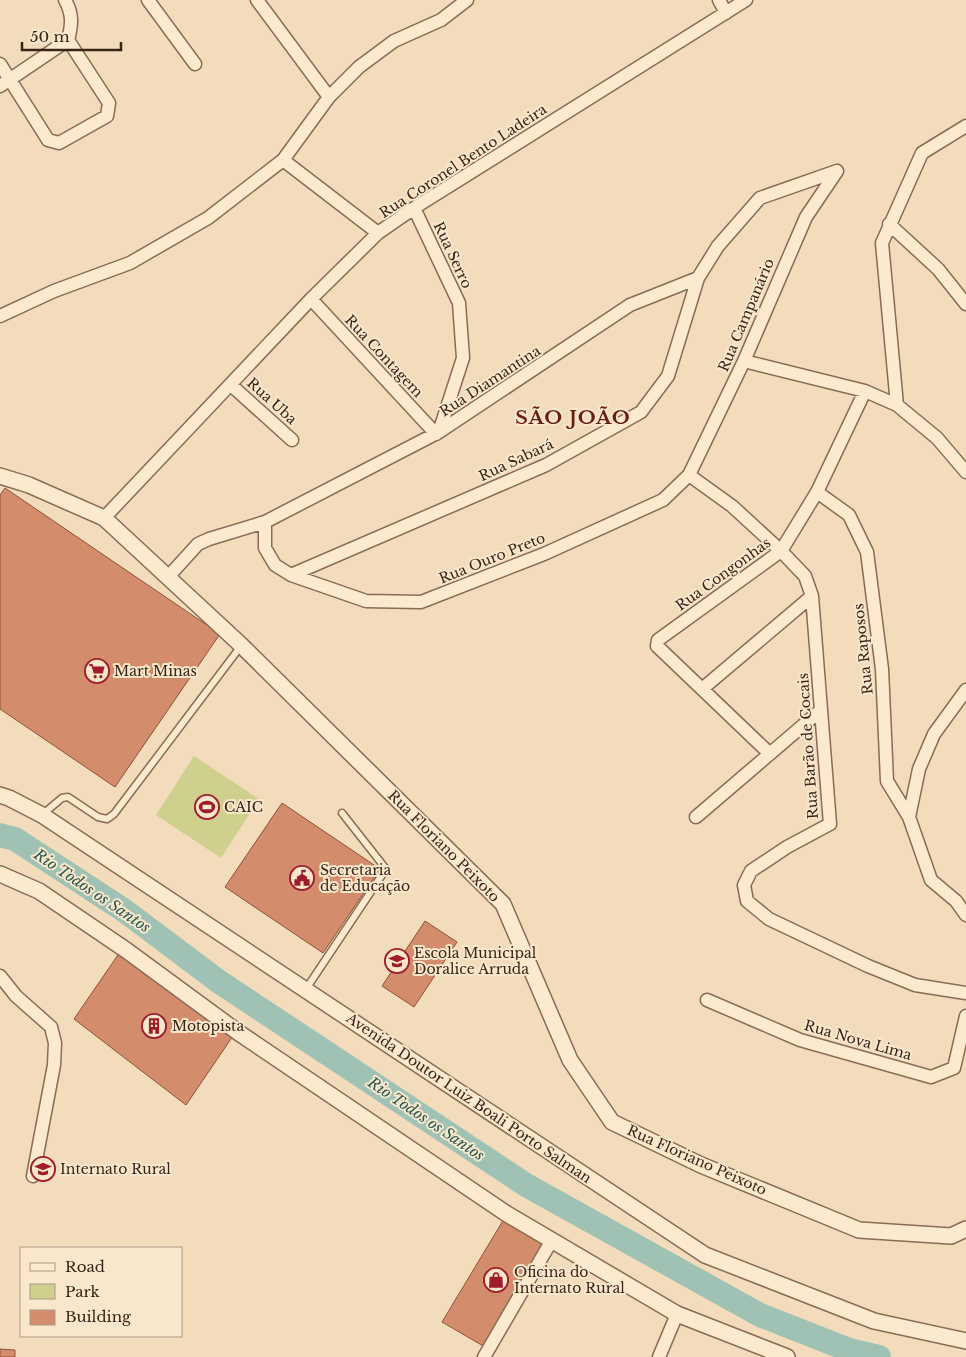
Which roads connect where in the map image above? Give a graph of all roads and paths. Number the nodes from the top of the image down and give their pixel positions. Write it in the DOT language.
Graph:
graph roads {
  1 [pos="65,0"];
  2 [pos="148,0"];
  3 [pos="257,0"];
  4 [pos="467,0"];
  5 [pos="719,0"];
  6 [pos="746,0"];
  7 [pos="726,12"];
  8 [pos="68,40"];
  9 [pos="0,64"];
  10 [pos="195,64"];
  11 [pos="5,83"];
  12 [pos="329,97"];
  13 [pos="966,126"];
  14 [pos="284,160"];
  15 [pos="837,172"];
  16 [pos="414,208"];
  17 [pos="889,224"];
  18 [pos="378,233"];
  19 [pos="698,278"];
  20 [pos="311,299"];
  21 [pos="966,304"];
  22 [pos="0,316"];
  23 [pos="744,361"];
  24 [pos="231,385"];
  25 [pos="865,391"];
  26 [pos="897,404"];
  27 [pos="437,433"];
  28 [pos="292,440"];
  29 [pos="966,472"];
  30 [pos="690,475"];
  31 [pos="0,476"];
  32 [pos="818,492"];
  33 [pos="104,518"];
  34 [pos="265,522"];
  35 [pos="781,551"];
  36 [pos="291,575"];
  37 [pos="168,577"];
  38 [pos="812,596"];
  39 [pos="241,646"];
  40 [pos="702,689"];
  41 [pos="966,690"];
  42 [pos="821,710"];
  43 [pos="769,753"];
  44 [pos="0,795"];
  45 [pos="342,813"];
  46 [pos="42,815"];
  47 [pos="696,817"];
  48 [pos="909,817"];
  49 [pos="0,874"];
  50 [pos="966,915"];
  51 [pos="0,976"];
  52 [pos="306,990"];
  53 [pos="966,993"];
  54 [pos="706,1000"];
  55 [pos="966,1016"];
  56 [pos="33,1176"];
  57 [pos="966,1229"];
  58 [pos="552,1240"];
  59 [pos="677,1314"];
  60 [pos="966,1341"];
  61 [pos="484,1357"];
  62 [pos="659,1357"];
  63 [pos="787,1357"];
  1 -- 8 [label="street"];
  2 -- 10 [label="street"];
  3 -- 12 [label="street"];
  4 -- 12 [label="street"];
  5 -- 7 [label="street"];
  6 -- 7 [label="street, Rua Coronel Bento Ladeira"];
  7 -- 16 [label="street, Rua Coronel Bento Ladeira"];
  8 -- 11 [label="street"];
  8 -- 11 [label="street"];
  9 -- 11 [label="street"];
  12 -- 14 [label="street"];
  13 -- 17 [label="street"];
  14 -- 18 [label="street"];
  14 -- 22 [label="street"];
  15 -- 19 [label="street, Rua Sabará"];
  15 -- 23 [label="street, Rua Campanário"];
  16 -- 18 [label="street, Rua Coronel Bento Ladeira"];
  16 -- 27 [label="street, Rua Serro"];
  17 -- 21 [label="street"];
  17 -- 26 [label="street"];
  18 -- 20 [label="street, Rua Coronel Bento Ladeira"];
  19 -- 27 [label="street, Rua Diamantina"];
  19 -- 36 [label="street, Rua Sabará"];
  20 -- 24 [label="street, Rua Coronel Bento Ladeira"];
  20 -- 27 [label="street, Rua Contagem"];
  23 -- 25 [label="street"];
  23 -- 30 [label="street, Rua Campanário"];
  24 -- 28 [label="street, Rua Uba"];
  24 -- 33 [label="street, Rua Coronel Bento Ladeira"];
  25 -- 26 [label="street"];
  25 -- 32 [label="street, Rua Congonhas"];
  26 -- 29 [label="street"];
  27 -- 34 [label="street, Rua Diamantina"];
  30 -- 35 [label="street, Rua Barão de Cocais"];
  30 -- 36 [label="street, Rua Ouro Preto"];
  31 -- 33 [label="street, Rua Floriano Peixoto"];
  32 -- 35 [label="street, Rua Congonhas"];
  32 -- 48 [label="street, Rua Raposos"];
  33 -- 37 [label="street, Rua Floriano Peixoto"];
  34 -- 36 [label="street, Rua Ouro Preto"];
  34 -- 37 [label="street, Rua Diamantina"];
  35 -- 38 [label="street, Rua Barão de Cocais"];
  35 -- 40 [label="street, Rua Congonhas"];
  37 -- 39 [label="street, Rua Floriano Peixoto"];
  38 -- 40 [label="street"];
  38 -- 42 [label="street, Rua Barão de Cocais"];
  39 -- 46 [label="lane"];
  39 -- 57 [label="street, Rua Floriano Peixoto"];
  40 -- 43 [label="street"];
  41 -- 48 [label="street"];
  42 -- 43 [label="street"];
  42 -- 53 [label="street, Rua Barão de Cocais"];
  43 -- 47 [label="street"];
  44 -- 46 [label="street, Avenida Doutor Luiz Boali Porto Salman"];
  45 -- 52 [label="lane"];
  46 -- 52 [label="street, Avenida Doutor Luiz Boali Porto Salman"];
  48 -- 50 [label="street"];
  49 -- 58 [label="street"];
  51 -- 56 [label="street"];
  52 -- 60 [label="street, Avenida Doutor Luiz Boali Porto Salman"];
  54 -- 55 [label="street, Rua Nova Lima"];
  58 -- 59 [label="street"];
  58 -- 61 [label="street"];
  59 -- 62 [label="street"];
  59 -- 63 [label="street"];
}
